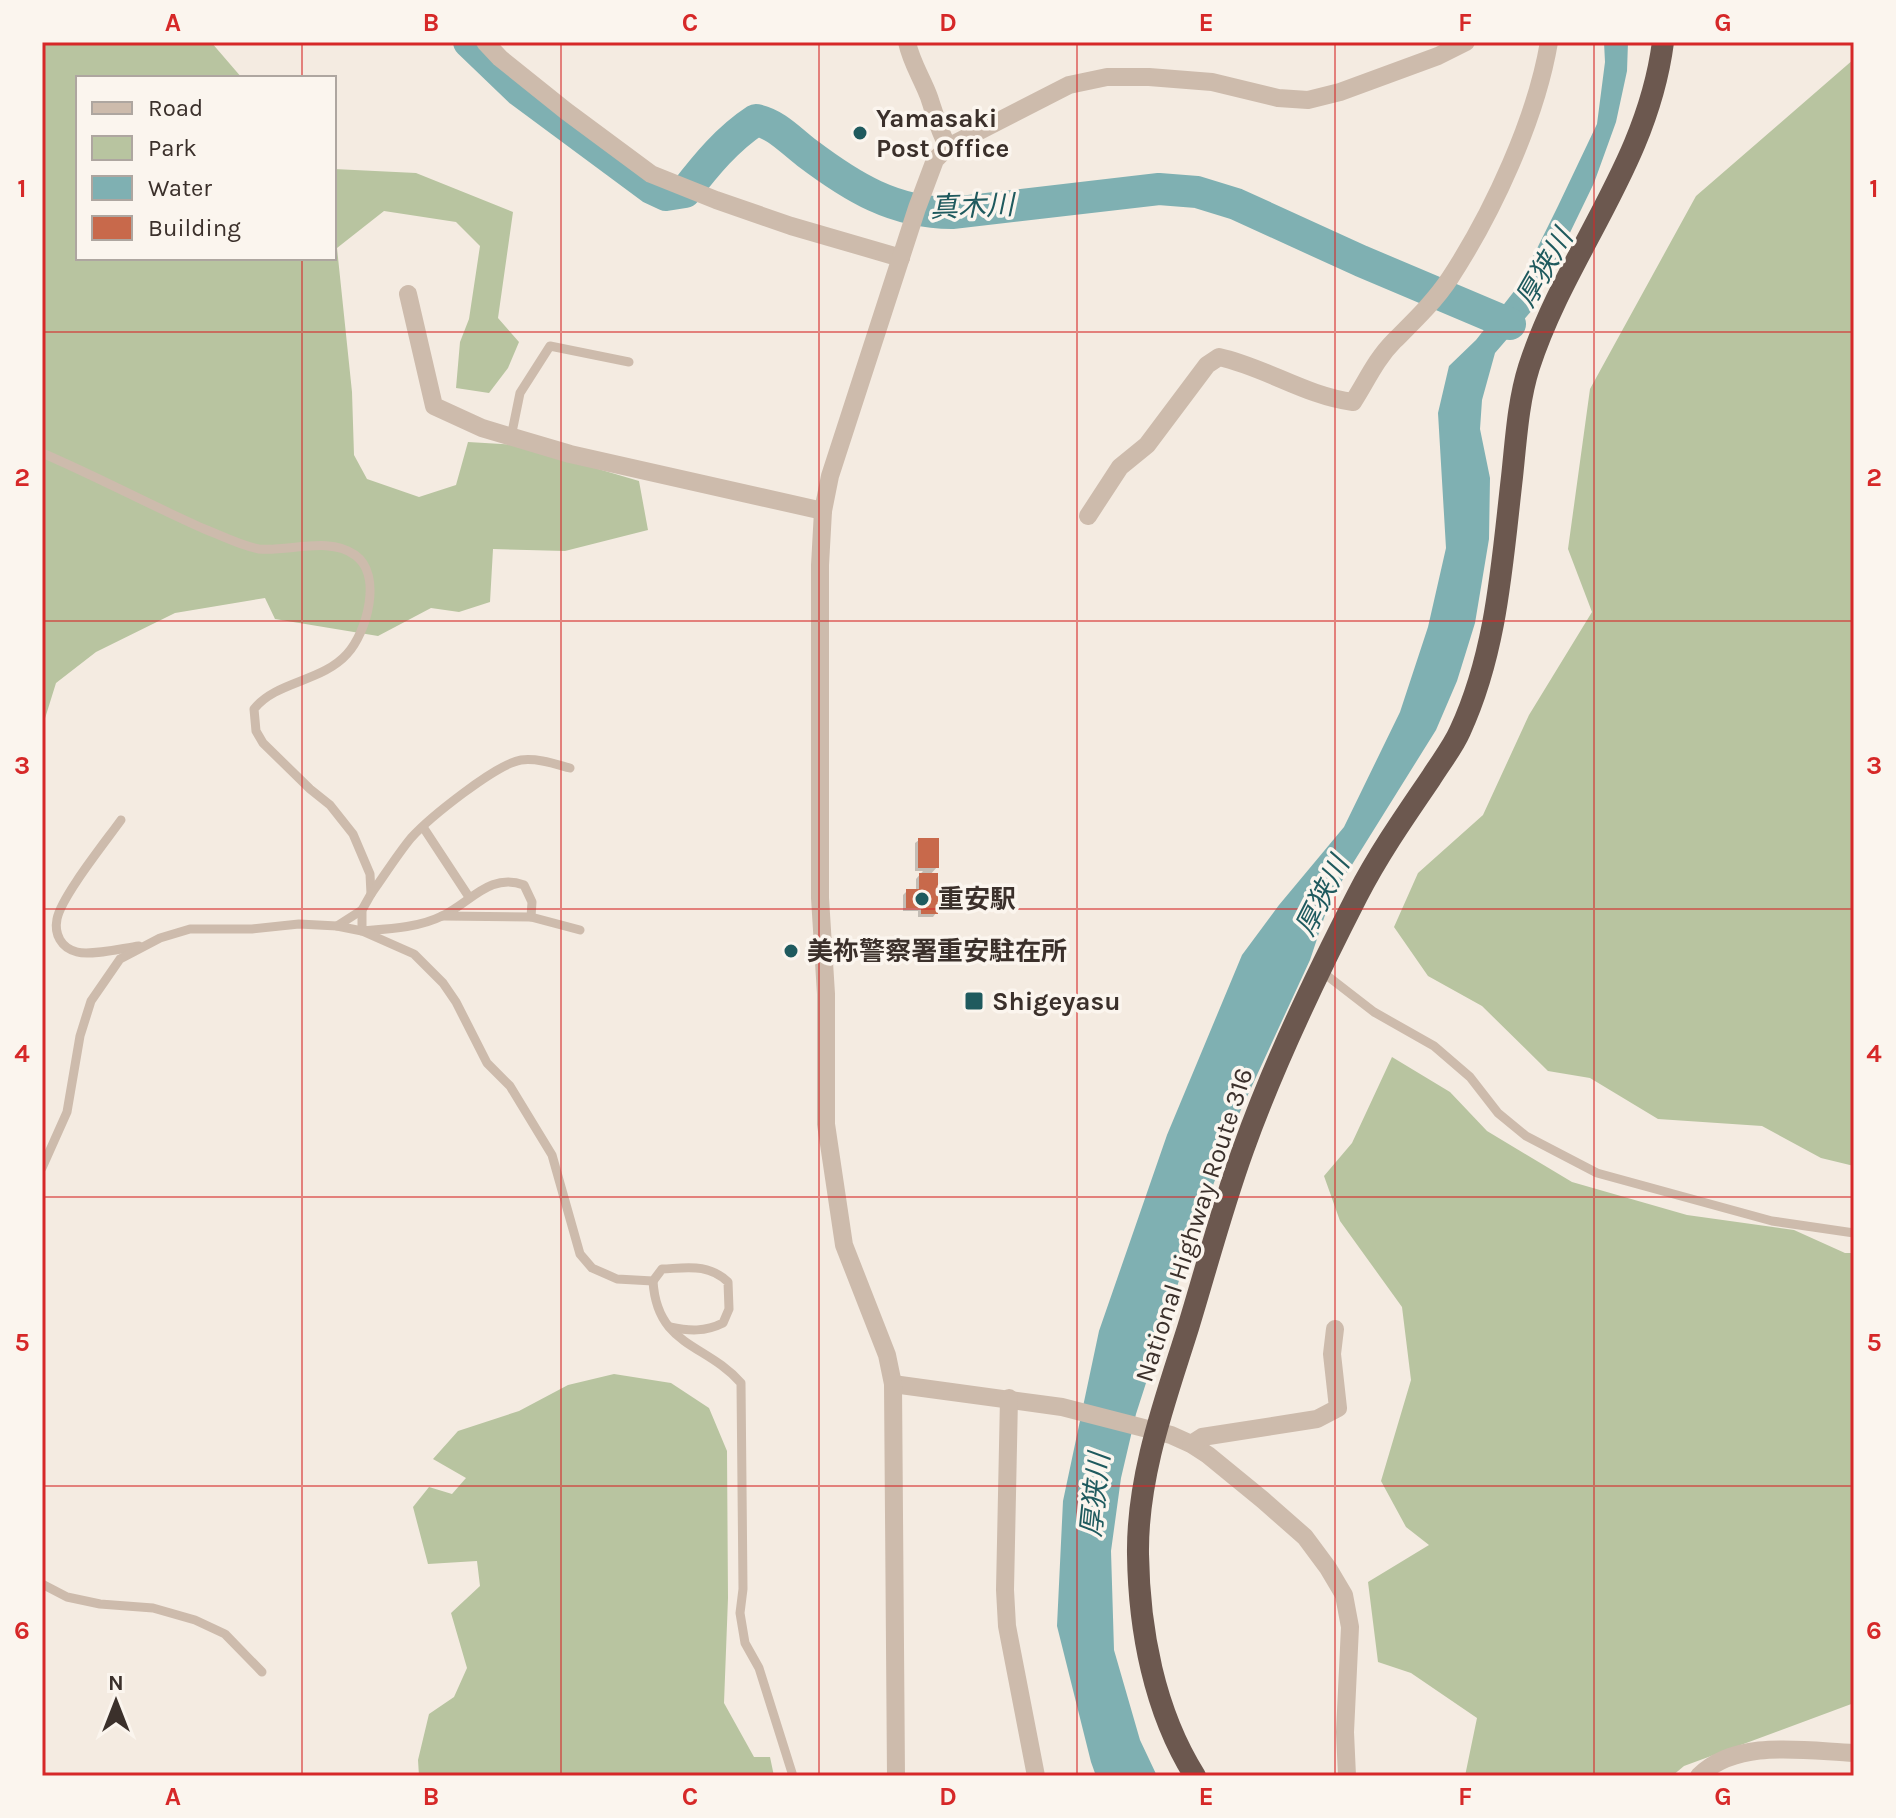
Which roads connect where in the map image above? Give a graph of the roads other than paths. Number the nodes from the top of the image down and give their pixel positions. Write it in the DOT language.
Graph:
graph roads {
  1 [pos="485,42"];
  2 [pos="907,42"];
  3 [pos="1466,42"];
  4 [pos="1549,42"];
  5 [pos="1663,42"];
  6 [pos="948,147"];
  7 [pos="901,258"];
  8 [pos="408,294"];
  9 [pos="629,362"];
  10 [pos="511,437"];
  11 [pos="42,453"];
  12 [pos="823,511"];
  13 [pos="1088,516"];
  14 [pos="570,768"];
  15 [pos="121,820"];
  16 [pos="423,827"];
  17 [pos="371,894"];
  18 [pos="469,897"];
  19 [pos="362,910"];
  20 [pos="442,916"];
  21 [pos="531,917"];
  22 [pos="337,926"];
  23 [pos="580,930"];
  24 [pos="362,931"];
  25 [pos="142,946"];
  26 [pos="1321,971"];
  27 [pos="42,1168"];
  28 [pos="1854,1233"];
  29 [pos="653,1281"];
  30 [pos="670,1327"];
  31 [pos="1335,1329"];
  32 [pos="893,1384"];
  33 [pos="1009,1398"];
  34 [pos="1150,1430"];
  35 [pos="1191,1444"];
  36 [pos="42,1584"];
  37 [pos="262,1672"];
  38 [pos="1854,1753"];
  39 [pos="793,1776"];
  40 [pos="896,1776"];
  41 [pos="1036,1776"];
  42 [pos="1195,1776"];
  43 [pos="1347,1776"];
  44 [pos="1699,1776"];
  1 -- 7 [label="street"];
  2 -- 6 [label="street"];
  3 -- 6 [label="street"];
  4 -- 13 [label="street"];
  5 -- 26 [label="highway, National Highway Route 316"];
  6 -- 7 [label="street"];
  7 -- 12 [label="street"];
  8 -- 10 [label="street"];
  9 -- 10 [label="lane"];
  10 -- 12 [label="street"];
  11 -- 17 [label="lane"];
  12 -- 32 [label="street"];
  14 -- 16 [label="lane"];
  15 -- 25 [label="lane"];
  16 -- 17 [label="lane"];
  16 -- 18 [label="lane"];
  17 -- 19 [label="lane"];
  18 -- 20 [label="lane"];
  18 -- 21 [label="lane"];
  19 -- 22 [label="lane"];
  19 -- 24 [label="lane"];
  20 -- 21 [label="lane"];
  20 -- 24 [label="lane"];
  21 -- 23 [label="lane"];
  22 -- 24 [label="lane"];
  22 -- 25 [label="lane"];
  24 -- 29 [label="lane"];
  25 -- 27 [label="lane"];
  26 -- 28 [label="lane"];
  26 -- 34 [label="highway, National Highway Route 316"];
  29 -- 30 [label="lane"];
  29 -- 30 [label="lane"];
  30 -- 39 [label="lane"];
  31 -- 35 [label="street"];
  32 -- 33 [label="street"];
  32 -- 40 [label="street"];
  33 -- 34 [label="street"];
  33 -- 41 [label="street"];
  34 -- 35 [label="street"];
  34 -- 42 [label="highway, National Highway Route 316"];
  35 -- 43 [label="street"];
  36 -- 37 [label="lane"];
  38 -- 44 [label="street"];
}
